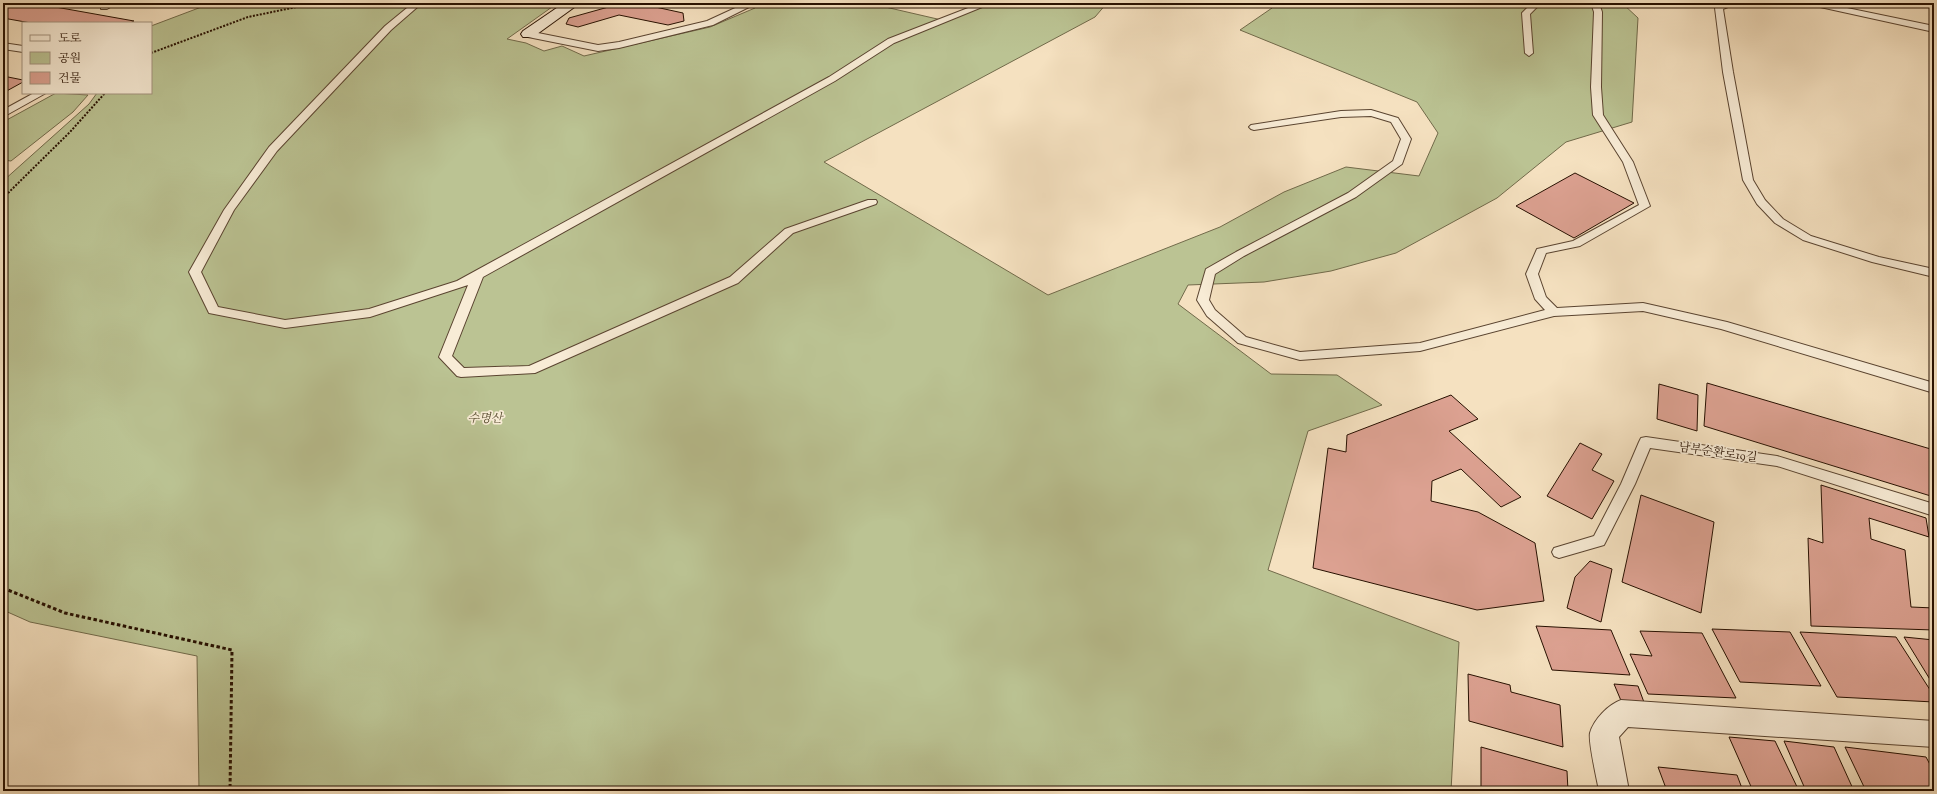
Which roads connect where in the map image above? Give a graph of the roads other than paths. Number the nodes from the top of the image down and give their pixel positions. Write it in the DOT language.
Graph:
graph roads {
  1 [pos="113,3"];
  2 [pos="418,3"];
  3 [pos="573,3"];
  4 [pos="753,3"];
  5 [pos="988,3"];
  6 [pos="1537,3"];
  7 [pos="1595,3"];
  8 [pos="1734,3"];
  9 [pos="1811,3"];
  10 [pos="104,7"];
  11 [pos="1934,29"];
  12 [pos="533,31"];
  13 [pos="567,33"];
  14 [pos="3,46"];
  15 [pos="22,49"];
  16 [pos="1529,53"];
  17 [pos="39,94"];
  18 [pos="3,114"];
  19 [pos="1254,127"];
  20 [pos="872,202"];
  21 [pos="1934,273"];
  22 [pos="478,274"];
  23 [pos="1554,312"];
  24 [pos="1934,388"];
  25 [pos="1934,510"];
  26 [pos="1559,552"];
  27 [pos="1934,734"];
  28 [pos="1614,791"];
  1 -- 10 [label="lane"];
  2 -- 22 [label="lane"];
  3 -- 12 [label="street"];
  4 -- 12 [label="lane"];
  5 -- 22 [label="lane"];
  6 -- 16 [label="lane"];
  7 -- 23 [label="lane"];
  8 -- 21 [label="lane"];
  9 -- 11 [label="lane"];
  12 -- 13 [label="lane"];
  14 -- 15 [label="lane"];
  17 -- 18 [label="lane"];
  19 -- 23 [label="lane"];
  20 -- 22 [label="lane"];
  23 -- 24 [label="lane"];
  25 -- 26 [label="lane, 남부순환로19길"];
  27 -- 28 [label="street"];
}
